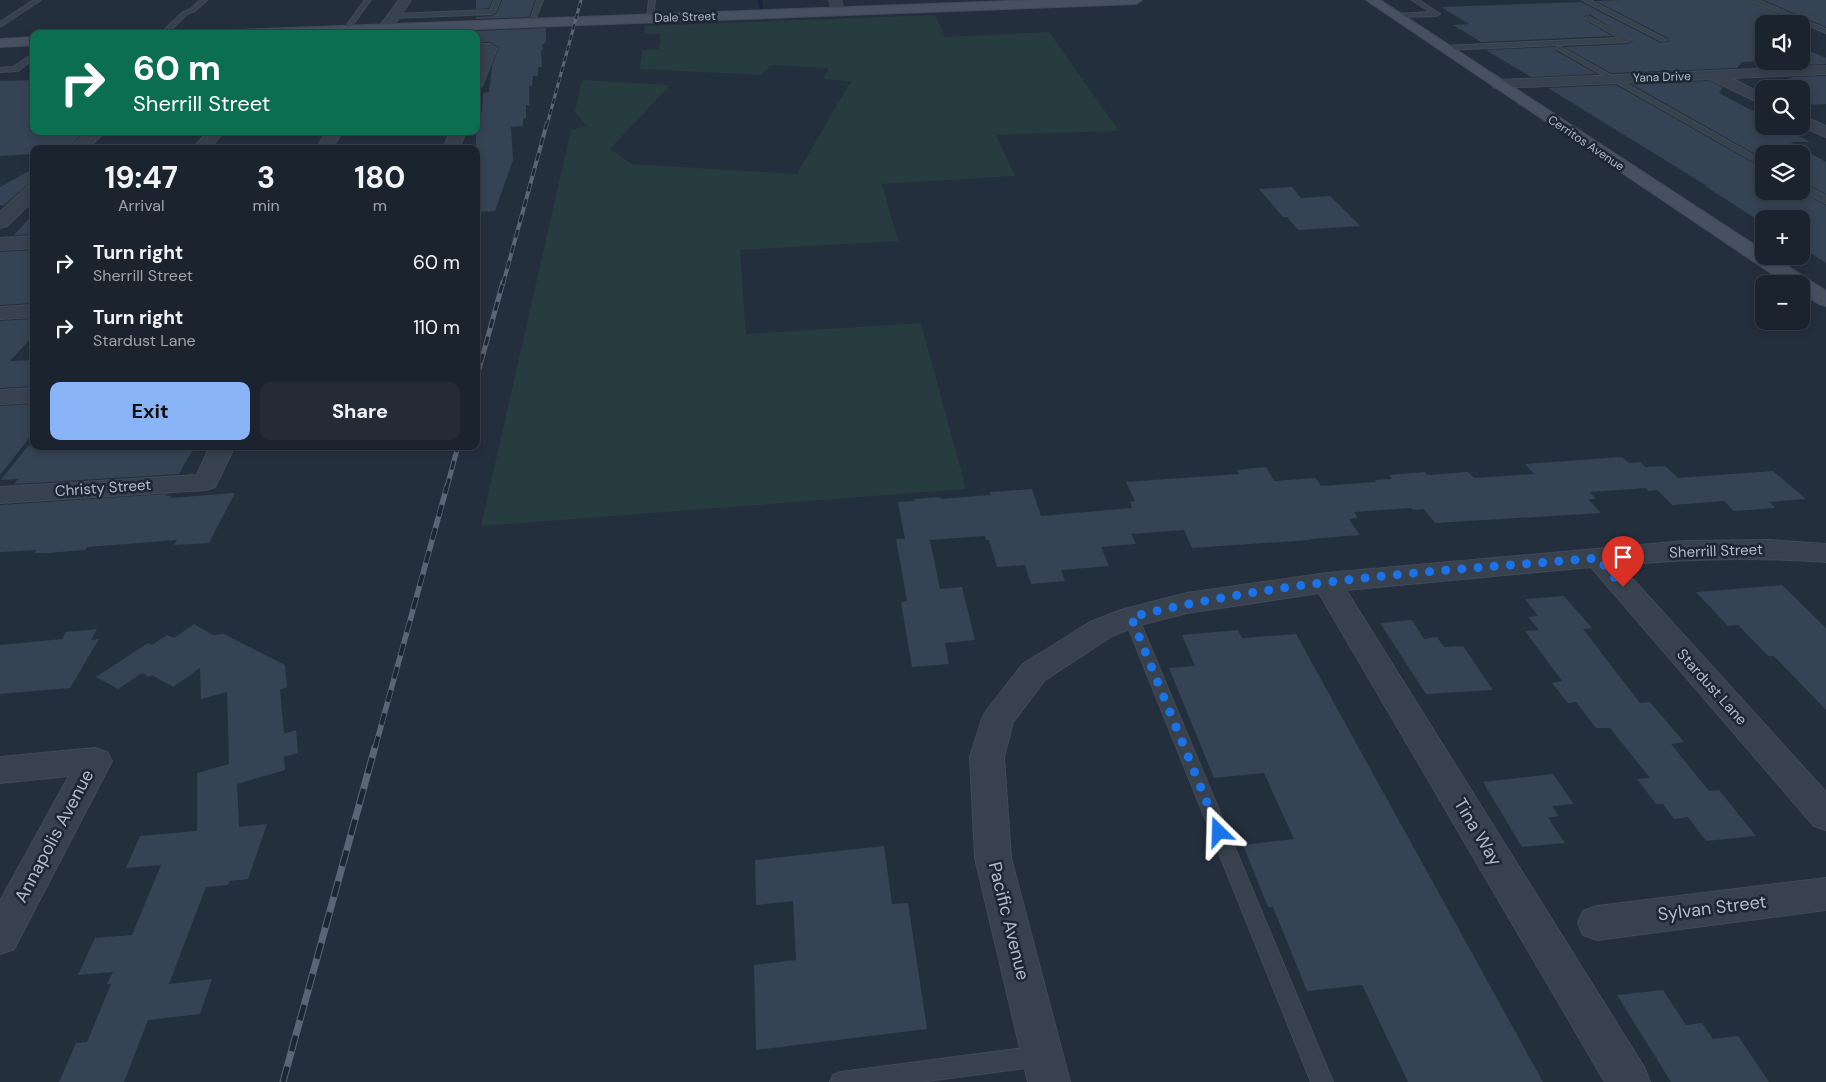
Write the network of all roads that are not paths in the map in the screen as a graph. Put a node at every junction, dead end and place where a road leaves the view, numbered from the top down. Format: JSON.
{"nodes":[{"id":1,"x":38,"y":0,"type":"edge"},
{"id":2,"x":204,"y":0,"type":"edge"},
{"id":3,"x":368,"y":0,"type":"edge"},
{"id":4,"x":405,"y":0,"type":"edge"},
{"id":5,"x":497,"y":0,"type":"edge"},
{"id":6,"x":540,"y":0,"type":"edge"},
{"id":7,"x":652,"y":0,"type":"edge"},
{"id":8,"x":1116,"y":0,"type":"edge"},
{"id":9,"x":1136,"y":0,"type":"edge"},
{"id":10,"x":1372,"y":0,"type":"edge"},
{"id":11,"x":1415,"y":0,"type":"edge"},
{"id":12,"x":1585,"y":0,"type":"edge"},
{"id":13,"x":1753,"y":0,"type":"edge"},
{"id":14,"x":961,"y":3,"type":"edge"},
{"id":15,"x":990,"y":3,"type":"edge"},
{"id":16,"x":836,"y":6,"type":"edge"},
{"id":17,"x":394,"y":16,"type":"junction"},
{"id":18,"x":1396,"y":16,"type":"junction"},
{"id":19,"x":650,"y":18,"type":"junction"},
{"id":20,"x":1588,"y":18,"type":"dead end"},
{"id":21,"x":531,"y":23,"type":"junction"},
{"id":22,"x":0,"y":25,"type":"edge"},
{"id":23,"x":385,"y":28,"type":"junction"},
{"id":24,"x":167,"y":30,"type":"edge"},
{"id":25,"x":351,"y":30,"type":"edge"},
{"id":26,"x":362,"y":30,"type":"edge"},
{"id":27,"x":1826,"y":31,"type":"edge"},
{"id":28,"x":1664,"y":40,"type":"dead end"},
{"id":29,"x":30,"y":41,"type":"edge"},
{"id":30,"x":2,"y":44,"type":"edge"},
{"id":31,"x":483,"y":48,"type":"edge"},
{"id":32,"x":1443,"y":48,"type":"junction"},
{"id":33,"x":1559,"y":48,"type":"dead end"},
{"id":34,"x":30,"y":58,"type":"edge"},
{"id":35,"x":480,"y":63,"type":"edge"},
{"id":36,"x":0,"y":70,"type":"edge"},
{"id":37,"x":1826,"y":70,"type":"edge"},
{"id":38,"x":1714,"y":75,"type":"junction"},
{"id":39,"x":1614,"y":79,"type":"junction"},
{"id":40,"x":1498,"y":84,"type":"junction"},
{"id":41,"x":1755,"y":96,"type":"edge"},
{"id":42,"x":1810,"y":124,"type":"edge"},
{"id":43,"x":1826,"y":132,"type":"edge"},
{"id":44,"x":93,"y":135,"type":"edge"},
{"id":45,"x":213,"y":135,"type":"edge"},
{"id":46,"x":82,"y":145,"type":"edge"},
{"id":47,"x":204,"y":145,"type":"edge"},
{"id":48,"x":1755,"y":160,"type":"edge"},
{"id":49,"x":1810,"y":191,"type":"edge"},
{"id":50,"x":30,"y":196,"type":"edge"},
{"id":51,"x":1826,"y":200,"type":"edge"},
{"id":52,"x":0,"y":222,"type":"edge"},
{"id":53,"x":30,"y":242,"type":"edge"},
{"id":54,"x":0,"y":244,"type":"edge"},
{"id":55,"x":1787,"y":275,"type":"edge"},
{"id":56,"x":1810,"y":290,"type":"edge"},
{"id":57,"x":1826,"y":300,"type":"edge"},
{"id":58,"x":30,"y":311,"type":"edge"},
{"id":59,"x":0,"y":313,"type":"edge"},
{"id":60,"x":30,"y":395,"type":"edge"},
{"id":61,"x":0,"y":397,"type":"edge"},
{"id":62,"x":221,"y":450,"type":"edge"},
{"id":63,"x":0,"y":495,"type":"edge"},
{"id":64,"x":1826,"y":553,"type":"edge"},
{"id":65,"x":1598,"y":558,"type":"junction"},
{"id":66,"x":1327,"y":582,"type":"junction"},
{"id":67,"x":1131,"y":617,"type":"junction"},
{"id":68,"x":988,"y":757,"type":"joint"},
{"id":69,"x":0,"y":770,"type":"edge"},
{"id":70,"x":1826,"y":816,"type":"edge"},
{"id":71,"x":1826,"y":894,"type":"edge"},
{"id":72,"x":1597,"y":923,"type":"dead end"},
{"id":73,"x":0,"y":938,"type":"edge"},
{"id":74,"x":1046,"y":1069,"type":"edge"},
{"id":75,"x":841,"y":1082,"type":"edge"},
{"id":76,"x":1322,"y":1082,"type":"edge"},
{"id":77,"x":1630,"y":1082,"type":"edge"}],
"edges":[{"from":1,"to":22,"type":"lane"},
{"from":2,"to":24,"type":"lane"},
{"from":3,"to":25,"type":"lane"},
{"from":4,"to":17,"type":"street"},
{"from":5,"to":17,"type":"lane"},
{"from":6,"to":21,"type":"lane"},
{"from":7,"to":19,"type":"lane"},
{"from":8,"to":9,"type":"street","name":"Dale Street"},
{"from":8,"to":15,"type":"street","name":"Dale Street"},
{"from":10,"to":18,"type":"street","name":"Cerritos Avenue"},
{"from":11,"to":18,"type":"lane"},
{"from":12,"to":28,"type":"lane"},
{"from":13,"to":27,"type":"lane"},
{"from":14,"to":15,"type":"street","name":"Dale Street"},
{"from":14,"to":16,"type":"street","name":"Dale Street"},
{"from":16,"to":19,"type":"street","name":"Dale Street"},
{"from":17,"to":23,"type":"street"},
{"from":18,"to":32,"type":"street","name":"Cerritos Avenue"},
{"from":19,"to":21,"type":"street","name":"Dale Street"},
{"from":20,"to":32,"type":"lane"},
{"from":21,"to":23,"type":"street","name":"Dale Street"},
{"from":23,"to":26,"type":"street","name":"Dale Street"},
{"from":29,"to":30,"type":"street"},
{"from":31,"to":35,"type":"street"},
{"from":32,"to":40,"type":"street","name":"Cerritos Avenue"},
{"from":33,"to":39,"type":"lane"},
{"from":34,"to":36,"type":"lane"},
{"from":37,"to":38,"type":"street","name":"Yana Drive"},
{"from":38,"to":39,"type":"street","name":"Yana Drive"},
{"from":38,"to":41,"type":"street"},
{"from":39,"to":40,"type":"street","name":"Yana Drive"},
{"from":39,"to":48,"type":"lane"},
{"from":40,"to":55,"type":"street","name":"Cerritos Avenue"},
{"from":42,"to":43,"type":"street"},
{"from":44,"to":46,"type":"street"},
{"from":45,"to":47,"type":"street"},
{"from":49,"to":51,"type":"lane"},
{"from":50,"to":52,"type":"street"},
{"from":53,"to":54,"type":"street"},
{"from":56,"to":57,"type":"street","name":"Cerritos Avenue"},
{"from":58,"to":59,"type":"street"},
{"from":60,"to":61,"type":"street"},
{"from":62,"to":63,"type":"street","name":"Christy Street"},
{"from":64,"to":65,"type":"street","name":"Sherrill Street"},
{"from":65,"to":66,"type":"street","name":"Sherrill Street"},
{"from":65,"to":70,"type":"street","name":"Stardust Lane"},
{"from":66,"to":67,"type":"street","name":"Sherrill Street"},
{"from":66,"to":77,"type":"street","name":"Tina Way"},
{"from":67,"to":68,"type":"street","name":"Sherrill Street"},
{"from":67,"to":76,"type":"lane"},
{"from":68,"to":74,"type":"street","name":"Pacific Avenue"},
{"from":69,"to":73,"type":"street","name":"Annapolis Avenue"},
{"from":71,"to":72,"type":"street","name":"Sylvan Street"},
{"from":74,"to":75,"type":"lane"}]}
